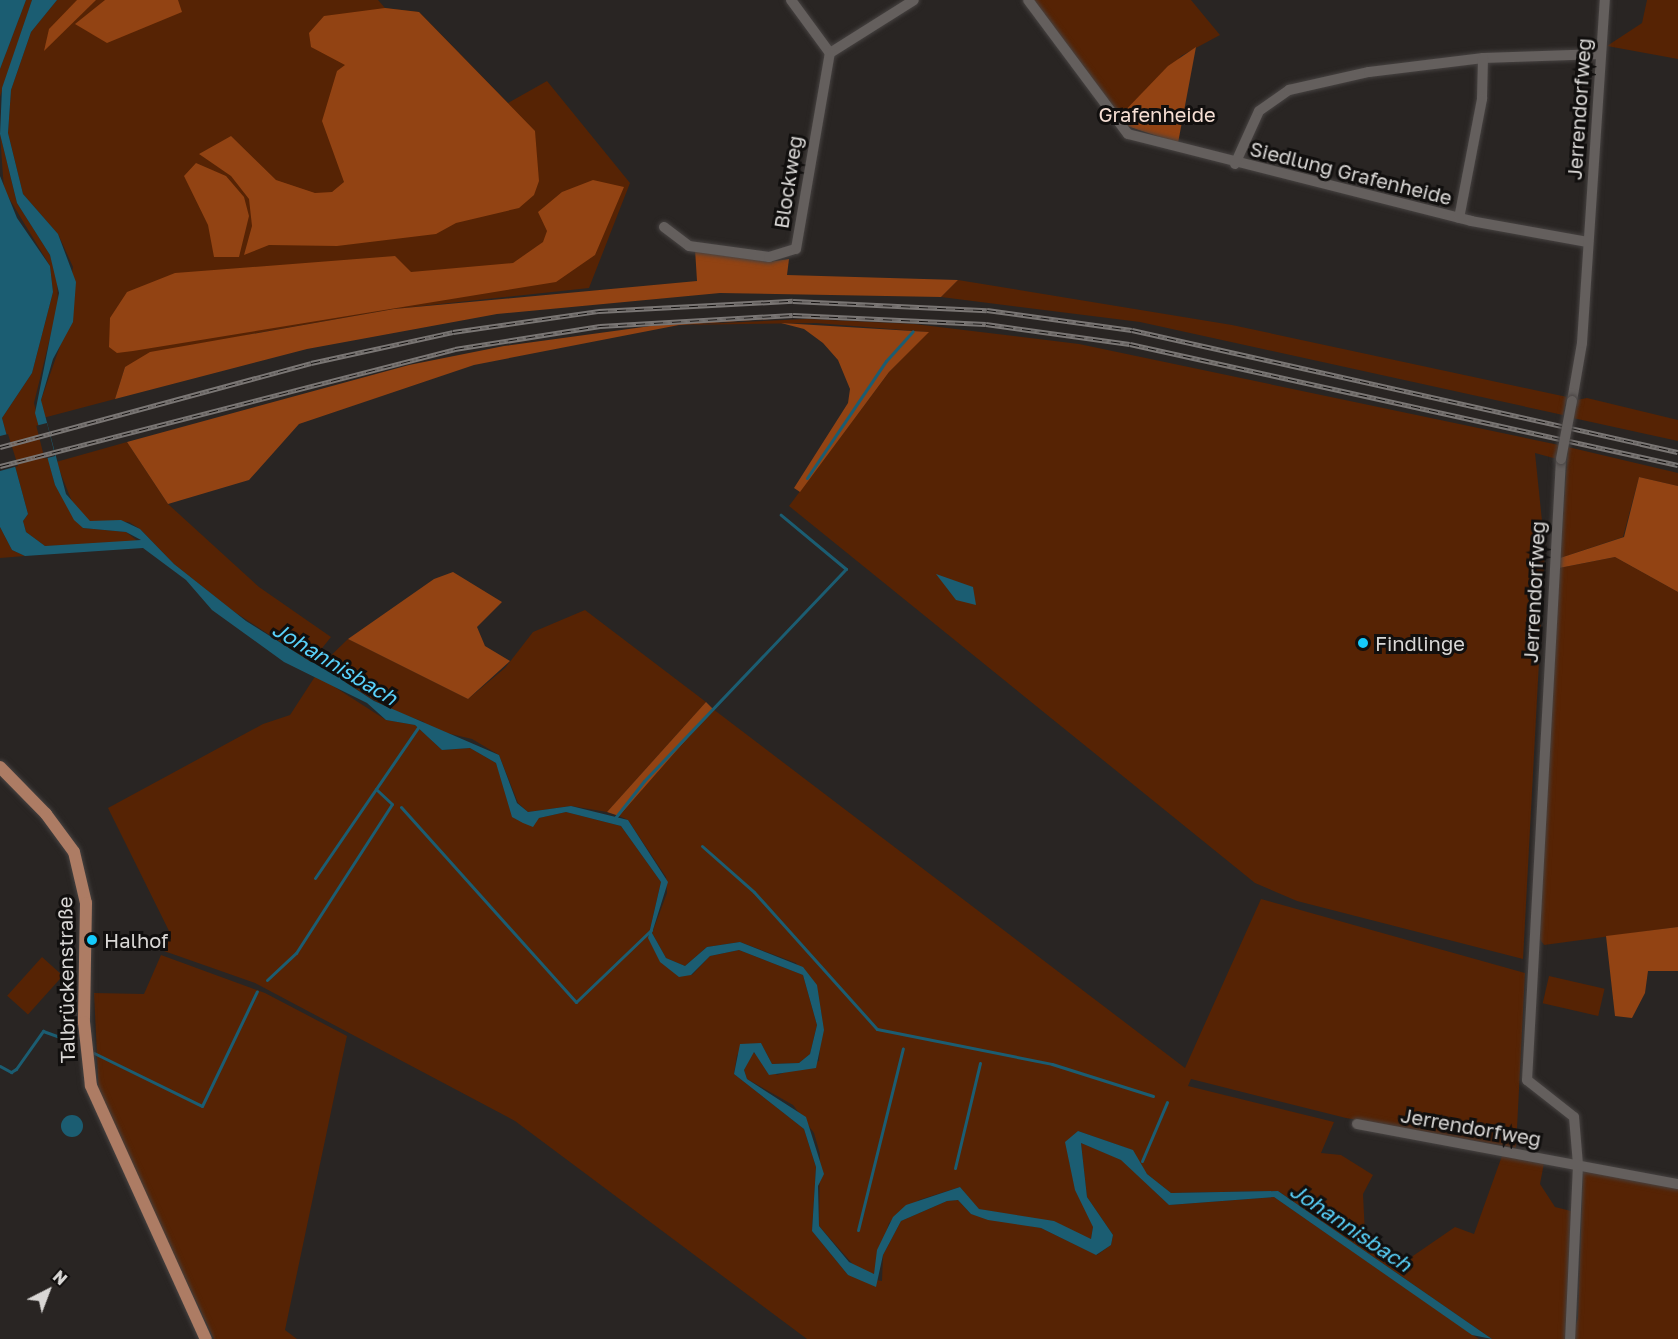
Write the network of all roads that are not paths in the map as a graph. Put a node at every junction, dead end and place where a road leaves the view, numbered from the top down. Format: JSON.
{"nodes":[{"id":1,"x":791,"y":0,"type":"edge"},
{"id":2,"x":914,"y":0,"type":"edge"},
{"id":3,"x":1028,"y":0,"type":"edge"},
{"id":4,"x":1605,"y":0,"type":"edge"},
{"id":5,"x":830,"y":53,"type":"junction"},
{"id":6,"x":1601,"y":54,"type":"junction"},
{"id":7,"x":1483,"y":58,"type":"junction"},
{"id":8,"x":1235,"y":164,"type":"junction"},
{"id":9,"x":1459,"y":218,"type":"junction"},
{"id":10,"x":664,"y":227,"type":"dead end"},
{"id":11,"x":1588,"y":242,"type":"junction"},
{"id":12,"x":0,"y":767,"type":"edge"},
{"id":13,"x":1357,"y":1124,"type":"dead end"},
{"id":14,"x":1578,"y":1166,"type":"junction"},
{"id":15,"x":1678,"y":1184,"type":"edge"},
{"id":16,"x":206,"y":1339,"type":"edge"},
{"id":17,"x":1570,"y":1339,"type":"edge"}],
"edges":[{"from":1,"to":5,"type":"street"},
{"from":2,"to":5,"type":"street"},
{"from":3,"to":8,"type":"street","name":"Siedlung Grafenheide"},
{"from":4,"to":6,"type":"street","name":"Jerrendorfweg"},
{"from":5,"to":10,"type":"street","name":"Blockweg"},
{"from":6,"to":7,"type":"street","name":"Siedlung Grafenheide"},
{"from":6,"to":11,"type":"street","name":"Jerrendorfweg"},
{"from":7,"to":8,"type":"street","name":"Siedlung Grafenheide"},
{"from":7,"to":9,"type":"street","name":"Siedlung Grafenheide"},
{"from":8,"to":9,"type":"street","name":"Siedlung Grafenheide"},
{"from":9,"to":11,"type":"street","name":"Siedlung Grafenheide"},
{"from":11,"to":14,"type":"street","name":"Jerrendorfweg","bridge":true},
{"from":12,"to":16,"type":"main road","name":"Talbrückenstraße"},
{"from":13,"to":14,"type":"street","name":"Jerrendorfweg"},
{"from":14,"to":15,"type":"street"},
{"from":14,"to":17,"type":"street","name":"Jerrendorfweg"}]}
